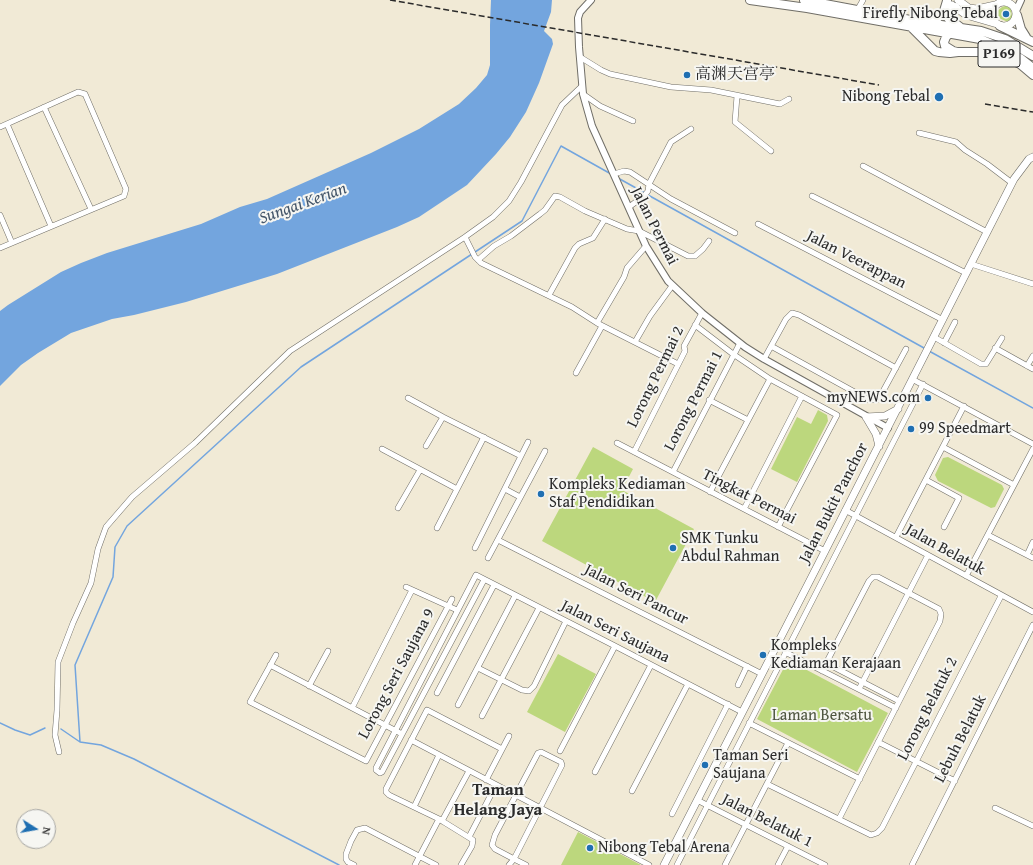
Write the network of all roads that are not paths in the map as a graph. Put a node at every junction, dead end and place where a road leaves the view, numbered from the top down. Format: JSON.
{"nodes":[{"id":1,"x":591,"y":0,"type":"edge"},
{"id":2,"x":750,"y":0,"type":"edge"},
{"id":3,"x":807,"y":0,"type":"edge"},
{"id":4,"x":863,"y":0,"type":"edge"},
{"id":5,"x":946,"y":0,"type":"edge"},
{"id":6,"x":1021,"y":0,"type":"edge"},
{"id":7,"x":1004,"y":1,"type":"edge"},
{"id":8,"x":957,"y":4,"type":"edge"},
{"id":9,"x":995,"y":6,"type":"junction"},
{"id":10,"x":858,"y":9,"type":"junction"},
{"id":11,"x":1017,"y":13,"type":"junction"},
{"id":12,"x":921,"y":22,"type":"junction"},
{"id":13,"x":999,"y":25,"type":"junction"},
{"id":14,"x":910,"y":26,"type":"junction"},
{"id":15,"x":960,"y":27,"type":"junction"},
{"id":16,"x":950,"y":33,"type":"junction"},
{"id":17,"x":1030,"y":40,"type":"edge"},
{"id":18,"x":958,"y":52,"type":"junction"},
{"id":19,"x":1033,"y":56,"type":"edge"},
{"id":20,"x":580,"y":57,"type":"junction"},
{"id":21,"x":1033,"y":68,"type":"edge"},
{"id":22,"x":1033,"y":75,"type":"edge"},
{"id":23,"x":582,"y":86,"type":"junction"},
{"id":24,"x":583,"y":94,"type":"junction"},
{"id":25,"x":737,"y":96,"type":"junction"},
{"id":26,"x":789,"y":99,"type":"dead end"},
{"id":27,"x":44,"y":107,"type":"junction"},
{"id":28,"x":633,"y":121,"type":"dead end"},
{"id":29,"x":6,"y":124,"type":"junction"},
{"id":30,"x":0,"y":126,"type":"edge"},
{"id":31,"x":691,"y":129,"type":"dead end"},
{"id":32,"x":919,"y":133,"type":"dead end"},
{"id":33,"x":771,"y":151,"type":"dead end"},
{"id":34,"x":1033,"y":157,"type":"edge"},
{"id":35,"x":863,"y":166,"type":"dead end"},
{"id":36,"x":614,"y":174,"type":"junction"},
{"id":37,"x":1012,"y":183,"type":"junction"},
{"id":38,"x":649,"y":184,"type":"junction"},
{"id":39,"x":812,"y":196,"type":"dead end"},
{"id":40,"x":629,"y":207,"type":"junction"},
{"id":41,"x":91,"y":209,"type":"junction"},
{"id":42,"x":0,"y":215,"type":"edge"},
{"id":43,"x":605,"y":220,"type":"junction"},
{"id":44,"x":758,"y":224,"type":"dead end"},
{"id":45,"x":51,"y":226,"type":"junction"},
{"id":46,"x":639,"y":231,"type":"junction"},
{"id":47,"x":987,"y":232,"type":"junction"},
{"id":48,"x":735,"y":233,"type":"dead end"},
{"id":49,"x":465,"y":239,"type":"junction"},
{"id":50,"x":709,"y":241,"type":"dead end"},
{"id":51,"x":12,"y":243,"type":"junction"},
{"id":52,"x":646,"y":246,"type":"junction"},
{"id":53,"x":0,"y":248,"type":"edge"},
{"id":54,"x":476,"y":259,"type":"junction"},
{"id":55,"x":971,"y":264,"type":"junction"},
{"id":56,"x":966,"y":273,"type":"junction"},
{"id":57,"x":1033,"y":284,"type":"edge"},
{"id":58,"x":672,"y":286,"type":"junction"},
{"id":59,"x":549,"y":295,"type":"junction"},
{"id":60,"x":702,"y":313,"type":"junction"},
{"id":61,"x":943,"y":320,"type":"junction"},
{"id":62,"x":955,"y":322,"type":"dead end"},
{"id":63,"x":600,"y":324,"type":"junction"},
{"id":64,"x":695,"y":325,"type":"junction"},
{"id":65,"x":934,"y":337,"type":"junction"},
{"id":66,"x":1002,"y":338,"type":"dead end"},
{"id":67,"x":635,"y":342,"type":"junction"},
{"id":68,"x":740,"y":343,"type":"junction"},
{"id":69,"x":944,"y":343,"type":"junction"},
{"id":70,"x":771,"y":346,"type":"junction"},
{"id":71,"x":995,"y":348,"type":"junction"},
{"id":72,"x":906,"y":349,"type":"dead end"},
{"id":73,"x":733,"y":354,"type":"junction"},
{"id":74,"x":1033,"y":356,"type":"edge"},
{"id":75,"x":764,"y":359,"type":"junction"},
{"id":76,"x":678,"y":364,"type":"junction"},
{"id":77,"x":1027,"y":366,"type":"junction"},
{"id":78,"x":896,"y":368,"type":"junction"},
{"id":79,"x":1033,"y":369,"type":"edge"},
{"id":80,"x":576,"y":373,"type":"dead end"},
{"id":81,"x":770,"y":379,"type":"junction"},
{"id":82,"x":912,"y":379,"type":"junction"},
{"id":83,"x":923,"y":384,"type":"junction"},
{"id":84,"x":802,"y":396,"type":"junction"},
{"id":85,"x":408,"y":398,"type":"dead end"},
{"id":86,"x":709,"y":400,"type":"junction"},
{"id":87,"x":964,"y":406,"type":"junction"},
{"id":88,"x":898,"y":409,"type":"junction"},
{"id":89,"x":866,"y":416,"type":"junction"},
{"id":90,"x":443,"y":417,"type":"junction"},
{"id":91,"x":748,"y":420,"type":"junction"},
{"id":92,"x":888,"y":428,"type":"junction"},
{"id":93,"x":484,"y":437,"type":"junction"},
{"id":94,"x":528,"y":442,"type":"dead end"},
{"id":95,"x":617,"y":443,"type":"dead end"},
{"id":96,"x":1033,"y":444,"type":"edge"},
{"id":97,"x":426,"y":446,"type":"dead end"},
{"id":98,"x":879,"y":446,"type":"junction"},
{"id":99,"x":943,"y":447,"type":"junction"},
{"id":100,"x":382,"y":449,"type":"dead end"},
{"id":101,"x":1033,"y":449,"type":"edge"},
{"id":102,"x":545,"y":452,"type":"dead end"},
{"id":103,"x":634,"y":452,"type":"junction"},
{"id":104,"x":521,"y":456,"type":"junction"},
{"id":105,"x":420,"y":470,"type":"junction"},
{"id":106,"x":672,"y":472,"type":"junction"},
{"id":107,"x":926,"y":480,"type":"junction"},
{"id":108,"x":1014,"y":485,"type":"junction"},
{"id":109,"x":457,"y":489,"type":"junction"},
{"id":110,"x":505,"y":489,"type":"junction"},
{"id":111,"x":710,"y":492,"type":"junction"},
{"id":112,"x":520,"y":497,"type":"junction"},
{"id":113,"x":398,"y":508,"type":"dead end"},
{"id":114,"x":744,"y":509,"type":"junction"},
{"id":115,"x":845,"y":510,"type":"junction"},
{"id":116,"x":855,"y":515,"type":"junction"},
{"id":117,"x":778,"y":527,"type":"junction"},
{"id":118,"x":944,"y":527,"type":"dead end"},
{"id":119,"x":437,"y":528,"type":"dead end"},
{"id":120,"x":988,"y":535,"type":"junction"},
{"id":121,"x":896,"y":537,"type":"junction"},
{"id":122,"x":498,"y":540,"type":"junction"},
{"id":123,"x":1033,"y":542,"type":"edge"},
{"id":124,"x":475,"y":548,"type":"dead end"},
{"id":125,"x":826,"y":551,"type":"junction"},
{"id":126,"x":1026,"y":554,"type":"junction"},
{"id":127,"x":928,"y":555,"type":"junction"},
{"id":128,"x":488,"y":558,"type":"dead end"},
{"id":129,"x":1033,"y":558,"type":"edge"},
{"id":130,"x":966,"y":576,"type":"junction"},
{"id":131,"x":484,"y":580,"type":"junction"},
{"id":132,"x":494,"y":585,"type":"junction"},
{"id":133,"x":406,"y":588,"type":"dead end"},
{"id":134,"x":412,"y":590,"type":"junction"},
{"id":135,"x":908,"y":593,"type":"junction"},
{"id":136,"x":515,"y":596,"type":"junction"},
{"id":137,"x":1001,"y":596,"type":"junction"},
{"id":138,"x":452,"y":599,"type":"dead end"},
{"id":139,"x":447,"y":606,"type":"junction"},
{"id":140,"x":539,"y":608,"type":"junction"},
{"id":141,"x":457,"y":610,"type":"junction"},
{"id":142,"x":1033,"y":612,"type":"edge"},
{"id":143,"x":566,"y":622,"type":"junction"},
{"id":144,"x":1033,"y":625,"type":"edge"},
{"id":145,"x":615,"y":646,"type":"junction"},
{"id":146,"x":328,"y":651,"type":"dead end"},
{"id":147,"x":785,"y":652,"type":"junction"},
{"id":148,"x":276,"y":655,"type":"dead end"},
{"id":149,"x":826,"y":663,"type":"junction"},
{"id":150,"x":270,"y":665,"type":"junction"},
{"id":151,"x":651,"y":665,"type":"junction"},
{"id":152,"x":747,"y":666,"type":"junction"},
{"id":153,"x":478,"y":668,"type":"junction"},
{"id":154,"x":822,"y":671,"type":"junction"},
{"id":155,"x":762,"y":674,"type":"junction"},
{"id":156,"x":501,"y":680,"type":"junction"},
{"id":157,"x":863,"y":682,"type":"junction"},
{"id":158,"x":688,"y":684,"type":"junction"},
{"id":159,"x":738,"y":685,"type":"dead end"},
{"id":160,"x":309,"y":686,"type":"junction"},
{"id":161,"x":859,"y":689,"type":"junction"},
{"id":162,"x":437,"y":694,"type":"dead end"},
{"id":163,"x":899,"y":701,"type":"junction"},
{"id":164,"x":728,"y":704,"type":"junction"},
{"id":165,"x":458,"y":706,"type":"dead end"},
{"id":166,"x":352,"y":708,"type":"junction"},
{"id":167,"x":896,"y":708,"type":"junction"},
{"id":168,"x":742,"y":712,"type":"junction"},
{"id":169,"x":482,"y":716,"type":"dead end"},
{"id":170,"x":749,"y":723,"type":"junction"},
{"id":171,"x":385,"y":725,"type":"junction"},
{"id":172,"x":395,"y":730,"type":"junction"},
{"id":173,"x":402,"y":734,"type":"junction"},
{"id":174,"x":509,"y":736,"type":"dead end"},
{"id":175,"x":411,"y":740,"type":"junction"},
{"id":176,"x":878,"y":742,"type":"junction"},
{"id":177,"x":788,"y":743,"type":"junction"},
{"id":178,"x":502,"y":749,"type":"junction"},
{"id":179,"x":560,"y":751,"type":"dead end"},
{"id":180,"x":59,"y":752,"type":"dead end"},
{"id":181,"x":440,"y":755,"type":"junction"},
{"id":182,"x":916,"y":761,"type":"junction"},
{"id":183,"x":469,"y":771,"type":"junction"},
{"id":184,"x":595,"y":772,"type":"dead end"},
{"id":185,"x":860,"y":779,"type":"junction"},
{"id":186,"x":486,"y":780,"type":"junction"},
{"id":187,"x":954,"y":780,"type":"junction"},
{"id":188,"x":767,"y":784,"type":"junction"},
{"id":189,"x":496,"y":785,"type":"junction"},
{"id":190,"x":632,"y":791,"type":"dead end"},
{"id":191,"x":516,"y":795,"type":"junction"},
{"id":192,"x":697,"y":800,"type":"junction"},
{"id":193,"x":708,"y":805,"type":"junction"},
{"id":194,"x":414,"y":807,"type":"junction"},
{"id":195,"x":541,"y":808,"type":"junction"},
{"id":196,"x":995,"y":808,"type":"dead end"},
{"id":197,"x":672,"y":814,"type":"dead end"},
{"id":198,"x":839,"y":819,"type":"junction"},
{"id":199,"x":440,"y":820,"type":"junction"},
{"id":200,"x":746,"y":825,"type":"junction"},
{"id":201,"x":1033,"y":826,"type":"edge"},
{"id":202,"x":469,"y":837,"type":"junction"},
{"id":203,"x":788,"y":846,"type":"junction"},
{"id":204,"x":420,"y":856,"type":"junction"},
{"id":205,"x":514,"y":859,"type":"junction"},
{"id":206,"x":354,"y":865,"type":"edge"},
{"id":207,"x":415,"y":865,"type":"edge"},
{"id":208,"x":436,"y":865,"type":"edge"},
{"id":209,"x":461,"y":865,"type":"edge"},
{"id":210,"x":509,"y":865,"type":"edge"},
{"id":211,"x":526,"y":865,"type":"edge"},
{"id":212,"x":649,"y":865,"type":"edge"},
{"id":213,"x":664,"y":865,"type":"edge"},
{"id":214,"x":677,"y":865,"type":"edge"},
{"id":215,"x":725,"y":865,"type":"edge"},
{"id":216,"x":778,"y":865,"type":"edge"},
{"id":217,"x":824,"y":865,"type":"edge"},
{"id":218,"x":912,"y":865,"type":"edge"}],
"edges":[{"from":1,"to":20,"type":"street","name":"Jalan Permai"},
{"from":2,"to":14,"type":"highway"},
{"from":3,"to":10,"type":"highway"},
{"from":4,"to":10,"type":"street"},
{"from":5,"to":8,"type":"main road","number":"P169"},
{"from":5,"to":12,"type":"highway"},
{"from":6,"to":11,"type":"street"},
{"from":7,"to":9,"type":"main road"},
{"from":7,"to":11,"type":"main road"},
{"from":8,"to":9,"type":"main road","number":"P169"},
{"from":8,"to":13,"type":"main road","number":"P169"},
{"from":8,"to":15,"type":"highway"},
{"from":9,"to":13,"type":"main road"},
{"from":10,"to":12,"type":"highway"},
{"from":11,"to":13,"type":"main road"},
{"from":11,"to":17,"type":"highway"},
{"from":12,"to":15,"type":"highway"},
{"from":13,"to":17,"type":"highway","number":"P169"},
{"from":14,"to":16,"type":"highway"},
{"from":14,"to":18,"type":"highway","number":"P169"},
{"from":15,"to":19,"type":"highway"},
{"from":16,"to":18,"type":"highway"},
{"from":16,"to":21,"type":"highway"},
{"from":18,"to":22,"type":"highway","number":"P169"},
{"from":20,"to":23,"type":"street","name":"Jalan Permai"},
{"from":20,"to":25,"type":"street"},
{"from":23,"to":24,"type":"street","name":"Jalan Permai"},
{"from":23,"to":49,"type":"street"},
{"from":24,"to":28,"type":"street"},
{"from":24,"to":36,"type":"street","name":"Jalan Permai"},
{"from":25,"to":26,"type":"street"},
{"from":25,"to":33,"type":"street"},
{"from":27,"to":29,"type":"street"},
{"from":27,"to":41,"type":"street"},
{"from":27,"to":41,"type":"street"},
{"from":29,"to":30,"type":"street"},
{"from":29,"to":45,"type":"street"},
{"from":31,"to":38,"type":"street"},
{"from":32,"to":37,"type":"street"},
{"from":34,"to":37,"type":"main road","name":"Jalan Bukit Panchor"},
{"from":35,"to":47,"type":"street"},
{"from":36,"to":38,"type":"street"},
{"from":36,"to":40,"type":"street","name":"Jalan Permai"},
{"from":37,"to":47,"type":"main road","name":"Jalan Bukit Panchor"},
{"from":38,"to":40,"type":"street"},
{"from":38,"to":48,"type":"street"},
{"from":39,"to":56,"type":"street"},
{"from":40,"to":46,"type":"street","name":"Jalan Permai"},
{"from":41,"to":45,"type":"street"},
{"from":42,"to":51,"type":"street"},
{"from":43,"to":46,"type":"street"},
{"from":43,"to":54,"type":"street"},
{"from":43,"to":59,"type":"street"},
{"from":44,"to":61,"type":"street","name":"Jalan Veerappan"},
{"from":45,"to":51,"type":"street"},
{"from":46,"to":50,"type":"street"},
{"from":46,"to":52,"type":"street","name":"Jalan Permai"},
{"from":47,"to":55,"type":"main road","name":"Jalan Bukit Panchor"},
{"from":49,"to":54,"type":"street"},
{"from":49,"to":180,"type":"street"},
{"from":51,"to":53,"type":"street"},
{"from":52,"to":58,"type":"street","name":"Jalan Permai"},
{"from":52,"to":63,"type":"street"},
{"from":54,"to":59,"type":"street"},
{"from":55,"to":56,"type":"main road","name":"Jalan Bukit Panchor"},
{"from":55,"to":57,"type":"street"},
{"from":56,"to":61,"type":"main road","name":"Jalan Bukit Panchor"},
{"from":58,"to":60,"type":"street","name":"Jalan Permai"},
{"from":58,"to":67,"type":"street"},
{"from":59,"to":63,"type":"street"},
{"from":60,"to":64,"type":"street","name":"Lorong Permai 2"},
{"from":60,"to":68,"type":"street","name":"Jalan Permai"},
{"from":61,"to":65,"type":"main road","name":"Jalan Bukit Panchor"},
{"from":62,"to":69,"type":"street"},
{"from":63,"to":67,"type":"street"},
{"from":63,"to":80,"type":"street"},
{"from":64,"to":73,"type":"street"},
{"from":64,"to":76,"type":"street","name":"Lorong Permai 2"},
{"from":65,"to":69,"type":"street"},
{"from":65,"to":82,"type":"main road","name":"Jalan Bukit Panchor"},
{"from":66,"to":71,"type":"street"},
{"from":67,"to":76,"type":"street"},
{"from":68,"to":73,"type":"street","name":"Lorong Permai 1"},
{"from":68,"to":75,"type":"street","name":"Jalan Permai"},
{"from":69,"to":71,"type":"street"},
{"from":70,"to":75,"type":"street"},
{"from":70,"to":78,"type":"street"},
{"from":70,"to":78,"type":"street"},
{"from":71,"to":77,"type":"street"},
{"from":72,"to":78,"type":"street"},
{"from":73,"to":81,"type":"street"},
{"from":73,"to":86,"type":"street","name":"Lorong Permai 1"},
{"from":74,"to":77,"type":"street"},
{"from":75,"to":89,"type":"street","name":"Jalan Permai"},
{"from":76,"to":103,"type":"street","name":"Lorong Permai 2"},
{"from":77,"to":79,"type":"street"},
{"from":81,"to":84,"type":"street"},
{"from":81,"to":91,"type":"street"},
{"from":82,"to":83,"type":"street"},
{"from":82,"to":88,"type":"main road","name":"Jalan Bukit Panchor"},
{"from":83,"to":87,"type":"street"},
{"from":83,"to":116,"type":"street","name":"Jalan Bukit Panchor"},
{"from":84,"to":114,"type":"street"},
{"from":84,"to":117,"type":"street"},
{"from":85,"to":90,"type":"street"},
{"from":86,"to":91,"type":"street"},
{"from":86,"to":106,"type":"street","name":"Lorong Permai 1"},
{"from":87,"to":96,"type":"street"},
{"from":87,"to":99,"type":"street"},
{"from":88,"to":89,"type":"main road"},
{"from":88,"to":92,"type":"main road","name":"Jalan Bukit Panchor"},
{"from":89,"to":92,"type":"street","name":"Jalan Permai"},
{"from":89,"to":98,"type":"main road"},
{"from":90,"to":93,"type":"street"},
{"from":90,"to":97,"type":"street"},
{"from":91,"to":111,"type":"street"},
{"from":92,"to":98,"type":"main road","name":"Jalan Bukit Panchor"},
{"from":93,"to":104,"type":"street"},
{"from":93,"to":109,"type":"street"},
{"from":94,"to":104,"type":"street"},
{"from":95,"to":103,"type":"street","name":"Tingkat Permai"},
{"from":98,"to":115,"type":"main road","name":"Jalan Bukit Panchor"},
{"from":99,"to":107,"type":"street"},
{"from":99,"to":108,"type":"street"},
{"from":100,"to":105,"type":"street"},
{"from":101,"to":108,"type":"street"},
{"from":102,"to":112,"type":"street"},
{"from":103,"to":106,"type":"street","name":"Tingkat Permai"},
{"from":104,"to":110,"type":"street"},
{"from":105,"to":109,"type":"street"},
{"from":105,"to":113,"type":"street"},
{"from":106,"to":111,"type":"street","name":"Tingkat Permai"},
{"from":107,"to":118,"type":"street"},
{"from":107,"to":121,"type":"street"},
{"from":108,"to":120,"type":"street"},
{"from":109,"to":119,"type":"street"},
{"from":110,"to":112,"type":"street"},
{"from":110,"to":124,"type":"street"},
{"from":111,"to":114,"type":"street","name":"Tingkat Permai"},
{"from":112,"to":122,"type":"street"},
{"from":114,"to":117,"type":"street","name":"Tingkat Permai"},
{"from":115,"to":116,"type":"street","name":"Jalan Belatuk"},
{"from":115,"to":125,"type":"main road","name":"Jalan Bukit Panchor"},
{"from":116,"to":121,"type":"street","name":"Jalan Belatuk"},
{"from":116,"to":147,"type":"street","name":"Jalan Bukit Panchor"},
{"from":117,"to":125,"type":"street","name":"Tingkat Permai"},
{"from":120,"to":126,"type":"street"},
{"from":120,"to":130,"type":"street"},
{"from":121,"to":127,"type":"street","name":"Jalan Belatuk"},
{"from":122,"to":128,"type":"street"},
{"from":122,"to":152,"type":"street","name":"Jalan Seri Pancur"},
{"from":123,"to":126,"type":"street"},
{"from":125,"to":155,"type":"main road","name":"Jalan Bukit Panchor"},
{"from":126,"to":129,"type":"street"},
{"from":127,"to":130,"type":"street","name":"Jalan Belatuk"},
{"from":127,"to":135,"type":"street"},
{"from":130,"to":137,"type":"street","name":"Jalan Belatuk"},
{"from":131,"to":132,"type":"street","name":"Jalan Seri Saujana"},
{"from":131,"to":141,"type":"street","name":"Jalan Seri Saujana"},
{"from":131,"to":173,"type":"street"},
{"from":132,"to":136,"type":"street","name":"Jalan Seri Saujana"},
{"from":132,"to":162,"type":"street"},
{"from":133,"to":134,"type":"street"},
{"from":134,"to":139,"type":"street"},
{"from":134,"to":166,"type":"street"},
{"from":135,"to":149,"type":"street"},
{"from":135,"to":157,"type":"street"},
{"from":135,"to":163,"type":"street"},
{"from":136,"to":140,"type":"street","name":"Jalan Seri Saujana"},
{"from":136,"to":153,"type":"street"},
{"from":137,"to":142,"type":"street","name":"Jalan Belatuk"},
{"from":137,"to":182,"type":"street","name":"Lorong Belatuk 2"},
{"from":138,"to":139,"type":"street","name":"Lorong Seri Saujana 9"},
{"from":139,"to":141,"type":"street"},
{"from":139,"to":171,"type":"street","name":"Lorong Seri Saujana 9"},
{"from":140,"to":143,"type":"street","name":"Jalan Seri Saujana"},
{"from":140,"to":156,"type":"street"},
{"from":141,"to":172,"type":"street"},
{"from":143,"to":145,"type":"street","name":"Jalan Seri Saujana"},
{"from":143,"to":156,"type":"street"},
{"from":144,"to":187,"type":"street","name":"Lebuh Belatuk"},
{"from":145,"to":151,"type":"street","name":"Jalan Seri Saujana"},
{"from":145,"to":179,"type":"street"},
{"from":146,"to":160,"type":"street"},
{"from":147,"to":154,"type":"street"},
{"from":147,"to":170,"type":"street","name":"Jalan Bukit Panchor"},
{"from":148,"to":150,"type":"street"},
{"from":149,"to":154,"type":"street"},
{"from":149,"to":157,"type":"street"},
{"from":150,"to":160,"type":"street"},
{"from":150,"to":171,"type":"street","name":"Lorong Seri Saujana 9"},
{"from":151,"to":158,"type":"street","name":"Jalan Seri Saujana"},
{"from":151,"to":184,"type":"street"},
{"from":152,"to":155,"type":"street","name":"Jalan Seri Pancur"},
{"from":152,"to":159,"type":"street"},
{"from":153,"to":156,"type":"street"},
{"from":153,"to":165,"type":"street"},
{"from":154,"to":161,"type":"street"},
{"from":155,"to":168,"type":"main road","name":"Jalan Bukit Panchor"},
{"from":156,"to":169,"type":"street"},
{"from":157,"to":161,"type":"street"},
{"from":157,"to":163,"type":"street"},
{"from":158,"to":164,"type":"street","name":"Jalan Seri Saujana"},
{"from":158,"to":190,"type":"street"},
{"from":160,"to":166,"type":"street"},
{"from":161,"to":167,"type":"street"},
{"from":163,"to":167,"type":"street"},
{"from":164,"to":168,"type":"street","name":"Jalan Seri Saujana"},
{"from":164,"to":197,"type":"street"},
{"from":166,"to":171,"type":"street"},
{"from":167,"to":176,"type":"street"},
{"from":168,"to":192,"type":"main road","name":"Jalan Bukit Panchor"},
{"from":170,"to":177,"type":"street"},
{"from":170,"to":193,"type":"street","name":"Jalan Bukit Panchor"},
{"from":171,"to":172,"type":"street"},
{"from":172,"to":173,"type":"street"},
{"from":172,"to":173,"type":"street"},
{"from":174,"to":178,"type":"street"},
{"from":175,"to":178,"type":"street"},
{"from":175,"to":181,"type":"street"},
{"from":175,"to":194,"type":"street"},
{"from":176,"to":182,"type":"street"},
{"from":176,"to":185,"type":"street"},
{"from":177,"to":185,"type":"street"},
{"from":177,"to":188,"type":"street"},
{"from":178,"to":186,"type":"street"},
{"from":181,"to":183,"type":"street"},
{"from":181,"to":194,"type":"street"},
{"from":182,"to":187,"type":"street"},
{"from":182,"to":198,"type":"street","name":"Lorong Belatuk 2"},
{"from":183,"to":186,"type":"street"},
{"from":183,"to":199,"type":"street"},
{"from":185,"to":198,"type":"street"},
{"from":186,"to":189,"type":"street"},
{"from":187,"to":218,"type":"street","name":"Lebuh Belatuk"},
{"from":188,"to":198,"type":"street"},
{"from":188,"to":200,"type":"street"},
{"from":189,"to":191,"type":"street"},
{"from":189,"to":202,"type":"street"},
{"from":191,"to":195,"type":"street"},
{"from":191,"to":195,"type":"street"},
{"from":191,"to":205,"type":"street"},
{"from":192,"to":193,"type":"street","name":"Jalan Belatuk 1"},
{"from":192,"to":213,"type":"main road","name":"Jalan Bukit Panchor"},
{"from":193,"to":200,"type":"street","name":"Jalan Belatuk 1"},
{"from":193,"to":214,"type":"street","name":"Jalan Bukit Panchor"},
{"from":194,"to":199,"type":"street"},
{"from":195,"to":205,"type":"street"},
{"from":195,"to":212,"type":"street"},
{"from":196,"to":201,"type":"street"},
{"from":199,"to":202,"type":"street"},
{"from":199,"to":204,"type":"street"},
{"from":200,"to":203,"type":"street","name":"Jalan Belatuk 1"},
{"from":200,"to":215,"type":"street"},
{"from":202,"to":209,"type":"street"},
{"from":203,"to":216,"type":"street"},
{"from":203,"to":217,"type":"street","name":"Jalan Belatuk 1"},
{"from":204,"to":206,"type":"street"},
{"from":204,"to":207,"type":"street"},
{"from":204,"to":208,"type":"street"},
{"from":205,"to":210,"type":"street"},
{"from":205,"to":211,"type":"street"}]}
